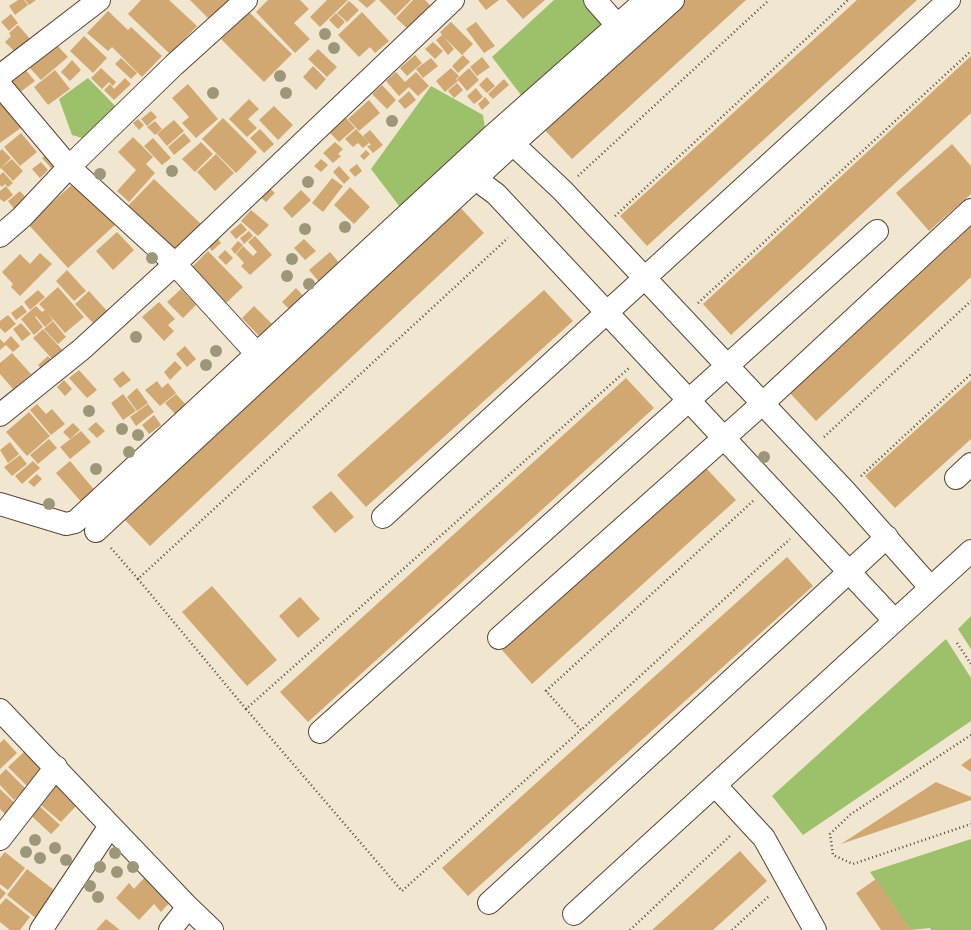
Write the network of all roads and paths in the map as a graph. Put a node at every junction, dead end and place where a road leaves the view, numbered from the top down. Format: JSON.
{"nodes":[{"id":1,"x":99,"y":0,"type":"edge"},
{"id":2,"x":246,"y":0,"type":"edge"},
{"id":3,"x":453,"y":0,"type":"edge"},
{"id":4,"x":595,"y":0,"type":"edge"},
{"id":5,"x":646,"y":0,"type":"edge"},
{"id":6,"x":673,"y":0,"type":"edge"},
{"id":7,"x":769,"y":0,"type":"edge"},
{"id":8,"x":848,"y":0,"type":"edge"},
{"id":9,"x":949,"y":0,"type":"edge"},
{"id":10,"x":617,"y":25,"type":"junction"},
{"id":11,"x":971,"y":51,"type":"edge"},
{"id":12,"x":0,"y":76,"type":"edge"},
{"id":13,"x":0,"y":85,"type":"edge"},
{"id":14,"x":513,"y":144,"type":"junction"},
{"id":15,"x":69,"y":167,"type":"junction"},
{"id":16,"x":477,"y":180,"type":"junction"},
{"id":17,"x":562,"y":190,"type":"junction"},
{"id":18,"x":971,"y":210,"type":"edge"},
{"id":19,"x":523,"y":224,"type":"junction"},
{"id":20,"x":600,"y":231,"type":"junction"},
{"id":21,"x":877,"y":231,"type":"dead end"},
{"id":22,"x":0,"y":236,"type":"edge"},
{"id":23,"x":175,"y":264,"type":"junction"},
{"id":24,"x":645,"y":279,"type":"junction"},
{"id":25,"x":971,"y":301,"type":"edge"},
{"id":26,"x":606,"y":312,"type":"junction"},
{"id":27,"x":681,"y":318,"type":"junction"},
{"id":28,"x":257,"y":354,"type":"junction"},
{"id":29,"x":645,"y":354,"type":"junction"},
{"id":30,"x":727,"y":366,"type":"junction"},
{"id":31,"x":971,"y":374,"type":"edge"},
{"id":32,"x":688,"y":400,"type":"junction"},
{"id":33,"x":762,"y":404,"type":"junction"},
{"id":34,"x":0,"y":415,"type":"edge"},
{"id":35,"x":724,"y":438,"type":"junction"},
{"id":36,"x":808,"y":453,"type":"junction"},
{"id":37,"x":768,"y":487,"type":"junction"},
{"id":38,"x":845,"y":491,"type":"junction"},
{"id":39,"x":0,"y":504,"type":"edge"},
{"id":40,"x":382,"y":517,"type":"dead end"},
{"id":41,"x":805,"y":526,"type":"junction"},
{"id":42,"x":96,"y":531,"type":"joint"},
{"id":43,"x":887,"y":536,"type":"junction"},
{"id":44,"x":971,"y":551,"type":"edge"},
{"id":45,"x":848,"y":572,"type":"junction"},
{"id":46,"x":138,"y":579,"type":"junction"},
{"id":47,"x":930,"y":587,"type":"junction"},
{"id":48,"x":894,"y":620,"type":"junction"},
{"id":49,"x":499,"y":638,"type":"dead end"},
{"id":50,"x":957,"y":643,"type":"dead end"},
{"id":51,"x":971,"y":664,"type":"edge"},
{"id":52,"x":246,"y":709,"type":"junction"},
{"id":53,"x":0,"y":710,"type":"edge"},
{"id":54,"x":581,"y":730,"type":"junction"},
{"id":55,"x":320,"y":732,"type":"dead end"},
{"id":56,"x":971,"y":735,"type":"edge"},
{"id":57,"x":56,"y":767,"type":"junction"},
{"id":58,"x":715,"y":785,"type":"junction"},
{"id":59,"x":747,"y":820,"type":"junction"},
{"id":60,"x":971,"y":824,"type":"edge"},
{"id":61,"x":110,"y":826,"type":"junction"},
{"id":62,"x":0,"y":839,"type":"edge"},
{"id":63,"x":787,"y":880,"type":"junction"},
{"id":64,"x":489,"y":903,"type":"dead end"},
{"id":65,"x":188,"y":907,"type":"junction"},
{"id":66,"x":574,"y":914,"type":"dead end"},
{"id":67,"x":41,"y":930,"type":"edge"},
{"id":68,"x":170,"y":930,"type":"edge"},
{"id":69,"x":212,"y":930,"type":"edge"},
{"id":70,"x":630,"y":930,"type":"edge"},
{"id":71,"x":732,"y":930,"type":"edge"},
{"id":72,"x":815,"y":930,"type":"edge"}],
"edges":[{"from":1,"to":12,"type":"street"},
{"from":2,"to":15,"type":"street"},
{"from":3,"to":23,"type":"street"},
{"from":4,"to":10,"type":"street"},
{"from":5,"to":10,"type":"street"},
{"from":6,"to":14,"type":"street"},
{"from":7,"to":17,"type":"path"},
{"from":8,"to":20,"type":"path"},
{"from":9,"to":24,"type":"street"},
{"from":10,"to":28,"type":"street"},
{"from":11,"to":27,"type":"path"},
{"from":13,"to":15,"type":"street"},
{"from":14,"to":16,"type":"street"},
{"from":14,"to":17,"type":"street"},
{"from":15,"to":22,"type":"street"},
{"from":15,"to":23,"type":"street"},
{"from":16,"to":19,"type":"street"},
{"from":16,"to":42,"type":"street"},
{"from":17,"to":20,"type":"street"},
{"from":18,"to":33,"type":"street"},
{"from":19,"to":26,"type":"street"},
{"from":19,"to":46,"type":"path"},
{"from":20,"to":24,"type":"street"},
{"from":21,"to":30,"type":"street"},
{"from":23,"to":28,"type":"street"},
{"from":23,"to":34,"type":"street"},
{"from":24,"to":26,"type":"street"},
{"from":24,"to":27,"type":"street"},
{"from":25,"to":36,"type":"path"},
{"from":26,"to":29,"type":"street"},
{"from":26,"to":40,"type":"street"},
{"from":27,"to":30,"type":"street"},
{"from":28,"to":39,"type":"street"},
{"from":29,"to":32,"type":"street"},
{"from":29,"to":52,"type":"path"},
{"from":30,"to":32,"type":"street"},
{"from":30,"to":33,"type":"street"},
{"from":31,"to":38,"type":"path"},
{"from":32,"to":35,"type":"street"},
{"from":32,"to":55,"type":"street"},
{"from":33,"to":35,"type":"street"},
{"from":33,"to":36,"type":"street"},
{"from":35,"to":37,"type":"street"},
{"from":35,"to":49,"type":"street"},
{"from":36,"to":38,"type":"street"},
{"from":37,"to":41,"type":"street"},
{"from":37,"to":54,"type":"path"},
{"from":38,"to":43,"type":"street"},
{"from":41,"to":45,"type":"street"},
{"from":41,"to":54,"type":"path"},
{"from":42,"to":46,"type":"path"},
{"from":43,"to":45,"type":"street"},
{"from":43,"to":47,"type":"street"},
{"from":44,"to":47,"type":"street"},
{"from":45,"to":48,"type":"street"},
{"from":45,"to":64,"type":"street"},
{"from":46,"to":52,"type":"path"},
{"from":47,"to":48,"type":"street"},
{"from":48,"to":58,"type":"street"},
{"from":50,"to":51,"type":"path"},
{"from":52,"to":54,"type":"path"},
{"from":53,"to":57,"type":"street"},
{"from":56,"to":60,"type":"path"},
{"from":57,"to":61,"type":"street"},
{"from":57,"to":62,"type":"street"},
{"from":58,"to":59,"type":"street"},
{"from":58,"to":66,"type":"street"},
{"from":59,"to":63,"type":"street"},
{"from":59,"to":70,"type":"path"},
{"from":61,"to":65,"type":"street"},
{"from":61,"to":67,"type":"street"},
{"from":63,"to":71,"type":"path"},
{"from":63,"to":72,"type":"street"},
{"from":65,"to":68,"type":"street"},
{"from":65,"to":69,"type":"street"}]}
